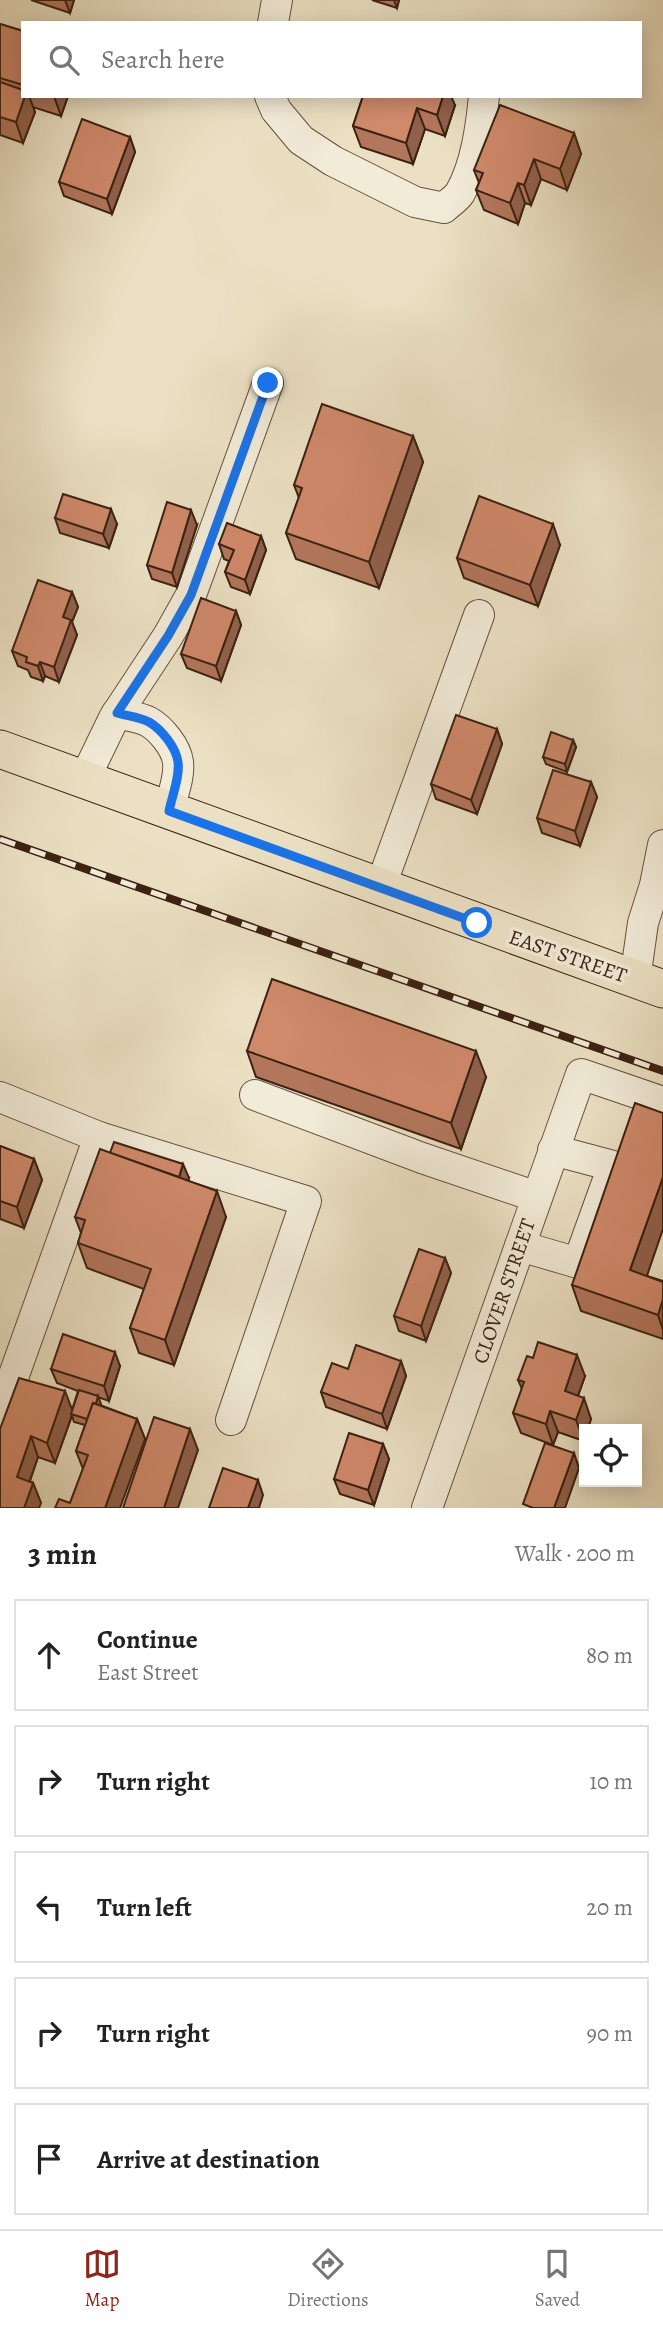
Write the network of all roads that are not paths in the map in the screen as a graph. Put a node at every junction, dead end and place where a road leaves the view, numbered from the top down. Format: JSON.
{"nodes":[{"id":1,"x":278,"y":0,"type":"edge"},
{"id":2,"x":273,"y":21,"type":"edge"},
{"id":3,"x":271,"y":98,"type":"edge"},
{"id":4,"x":484,"y":98,"type":"edge"},
{"id":5,"x":268,"y":383,"type":"dead end"},
{"id":6,"x":479,"y":615,"type":"dead end"},
{"id":7,"x":117,"y":713,"type":"junction"},
{"id":8,"x":0,"y":749,"type":"edge"},
{"id":9,"x":83,"y":779,"type":"junction"},
{"id":10,"x":169,"y":811,"type":"junction"},
{"id":11,"x":663,"y":845,"type":"edge"},
{"id":12,"x":380,"y":888,"type":"junction"},
{"id":13,"x":649,"y":984,"type":"edge"},
{"id":14,"x":256,"y":1095,"type":"dead end"},
{"id":15,"x":0,"y":1097,"type":"edge"},
{"id":16,"x":663,"y":1102,"type":"edge"},
{"id":17,"x":99,"y":1137,"type":"junction"},
{"id":18,"x":553,"y":1150,"type":"junction"},
{"id":19,"x":537,"y":1197,"type":"junction"},
{"id":20,"x":520,"y":1245,"type":"junction"},
{"id":21,"x":0,"y":1414,"type":"edge"},
{"id":22,"x":231,"y":1420,"type":"dead end"},
{"id":23,"x":427,"y":1508,"type":"edge"}],
"edges":[{"from":1,"to":2,"type":"street"},
{"from":3,"to":4,"type":"street"},
{"from":5,"to":7,"type":"street"},
{"from":6,"to":12,"type":"street"},
{"from":7,"to":9,"type":"street"},
{"from":7,"to":10,"type":"street"},
{"from":8,"to":9,"type":"main road","name":"EAST STREET"},
{"from":9,"to":10,"type":"main road","name":"EAST STREET"},
{"from":10,"to":12,"type":"main road","name":"EAST STREET"},
{"from":11,"to":13,"type":"street"},
{"from":12,"to":13,"type":"main road","name":"EAST STREET"},
{"from":14,"to":19,"type":"street"},
{"from":15,"to":17,"type":"street"},
{"from":16,"to":18,"type":"street","name":"CLOVER STREET"},
{"from":17,"to":21,"type":"street"},
{"from":17,"to":22,"type":"street"},
{"from":18,"to":19,"type":"street","name":"CLOVER STREET"},
{"from":18,"to":20,"type":"street"},
{"from":19,"to":20,"type":"street","name":"CLOVER STREET"},
{"from":20,"to":23,"type":"street","name":"CLOVER STREET"}]}
